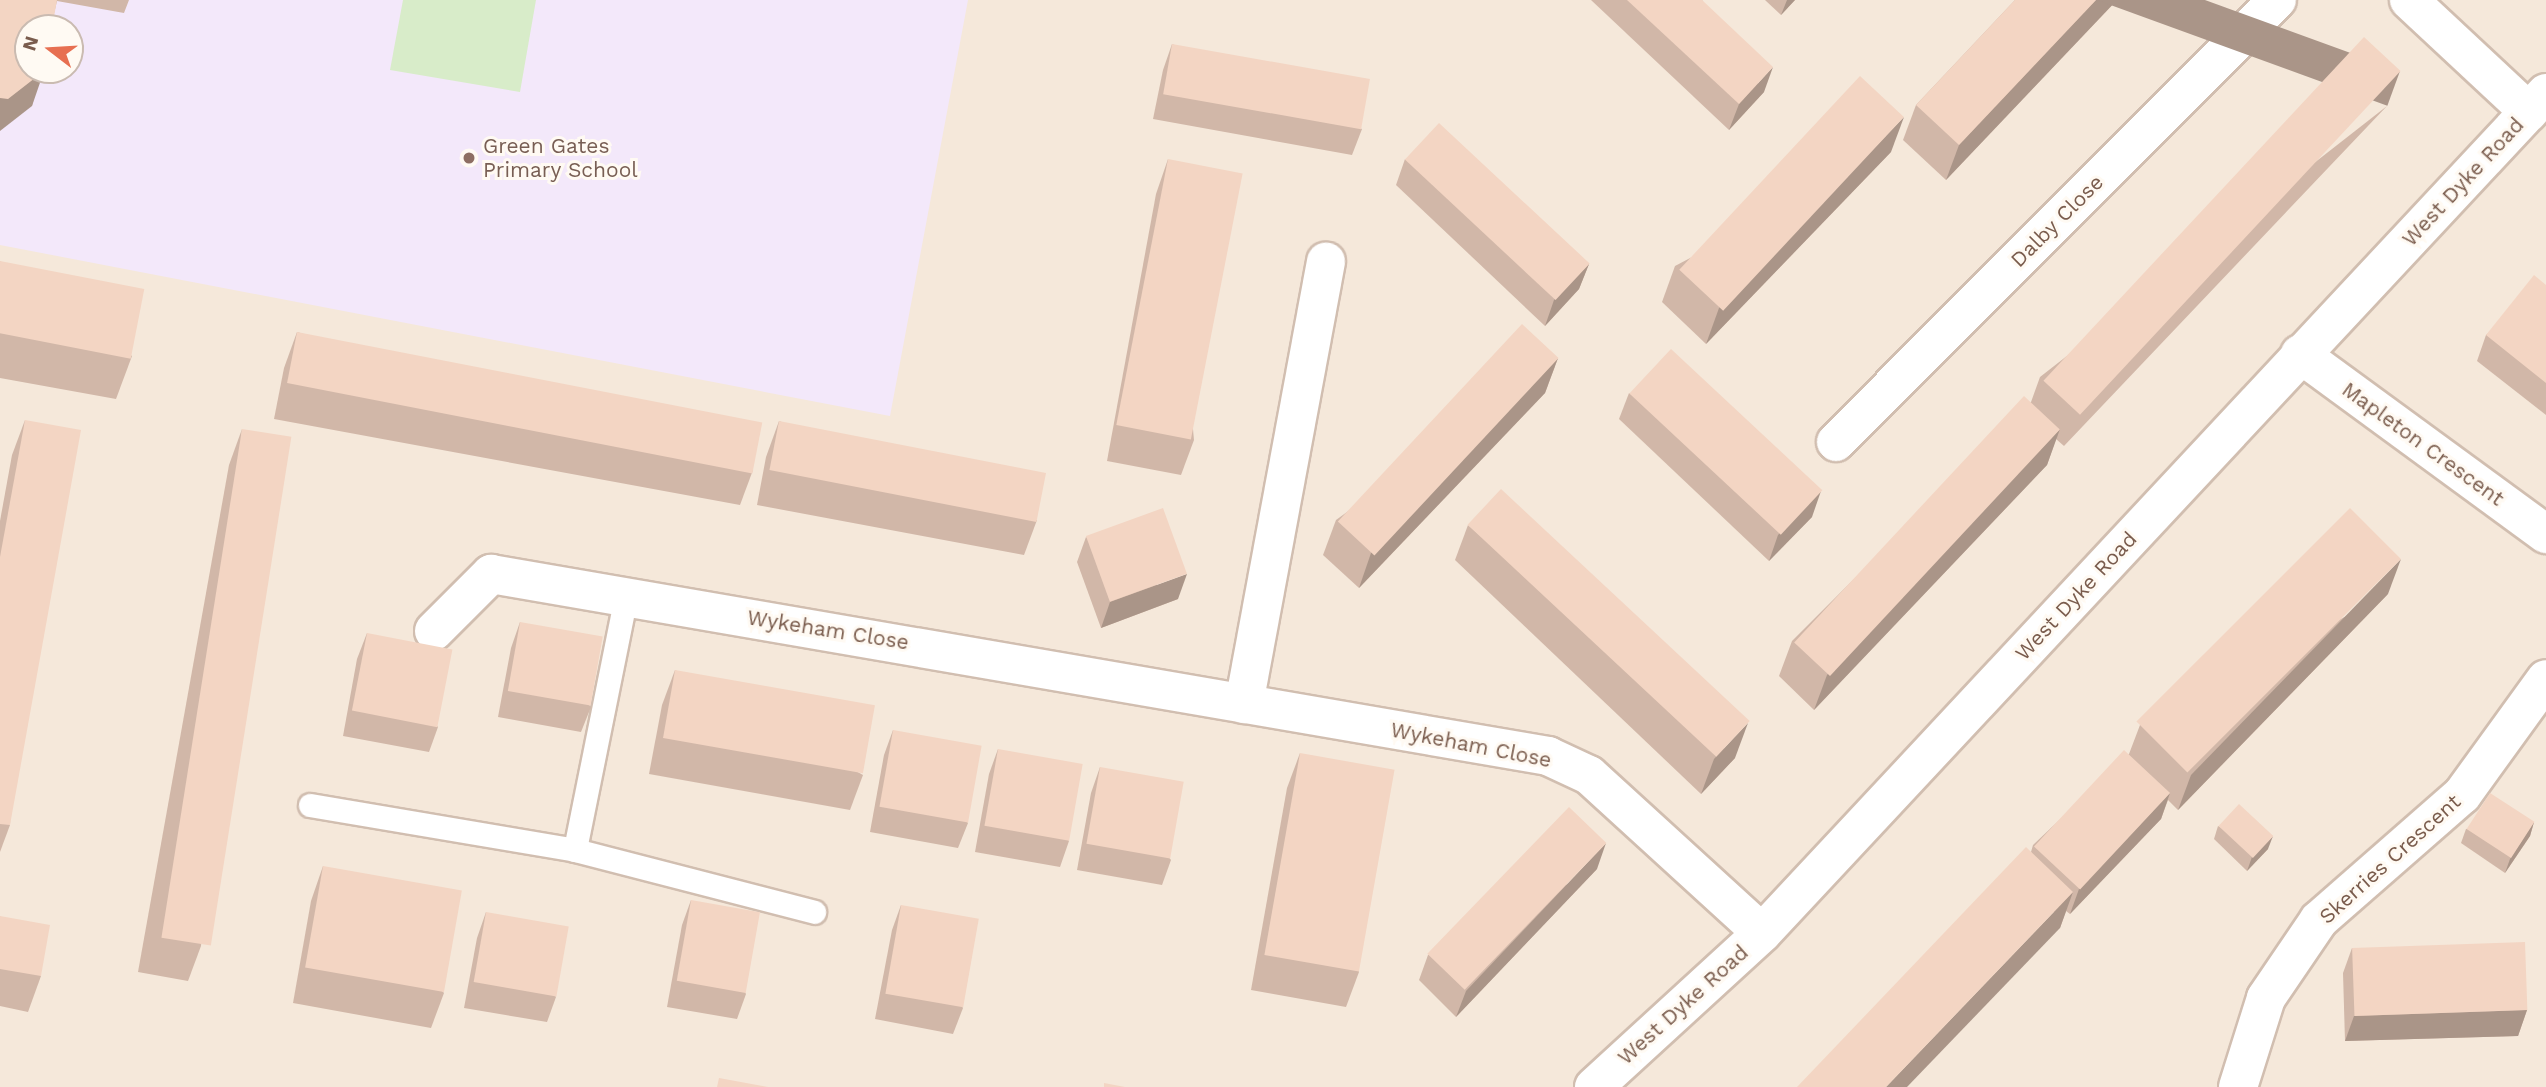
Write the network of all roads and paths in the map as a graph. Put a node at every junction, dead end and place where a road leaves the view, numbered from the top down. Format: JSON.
{"nodes":[{"id":1,"x":2277,"y":0,"type":"edge"},
{"id":2,"x":2409,"y":0,"type":"edge"},
{"id":3,"x":2537,"y":103,"type":"edge"},
{"id":4,"x":1326,"y":262,"type":"dead end"},
{"id":5,"x":2300,"y":354,"type":"junction"},
{"id":6,"x":1836,"y":442,"type":"dead end"},
{"id":7,"x":2546,"y":534,"type":"edge"},
{"id":8,"x":626,"y":596,"type":"junction"},
{"id":9,"x":434,"y":631,"type":"dead end"},
{"id":10,"x":2546,"y":679,"type":"edge"},
{"id":11,"x":1244,"y":704,"type":"junction"},
{"id":12,"x":310,"y":805,"type":"dead end"},
{"id":13,"x":575,"y":850,"type":"junction"},
{"id":14,"x":814,"y":912,"type":"dead end"},
{"id":15,"x":1762,"y":933,"type":"junction"},
{"id":16,"x":1594,"y":1087,"type":"edge"},
{"id":17,"x":2238,"y":1087,"type":"edge"}],
"edges":[{"from":1,"to":6,"type":"street","name":"Dalby Close"},
{"from":2,"to":3,"type":"street"},
{"from":3,"to":5,"type":"street","name":"West Dyke Road"},
{"from":4,"to":11,"type":"street"},
{"from":5,"to":7,"type":"street","name":"Mapleton Crescent"},
{"from":5,"to":15,"type":"street","name":"West Dyke Road"},
{"from":8,"to":9,"type":"street","name":"Wykeham Close"},
{"from":8,"to":11,"type":"street","name":"Wykeham Close"},
{"from":8,"to":13,"type":"lane"},
{"from":10,"to":17,"type":"street","name":"Skerries Crescent"},
{"from":11,"to":15,"type":"street","name":"Wykeham Close"},
{"from":12,"to":13,"type":"lane"},
{"from":13,"to":14,"type":"lane"},
{"from":15,"to":16,"type":"street","name":"West Dyke Road"}]}
